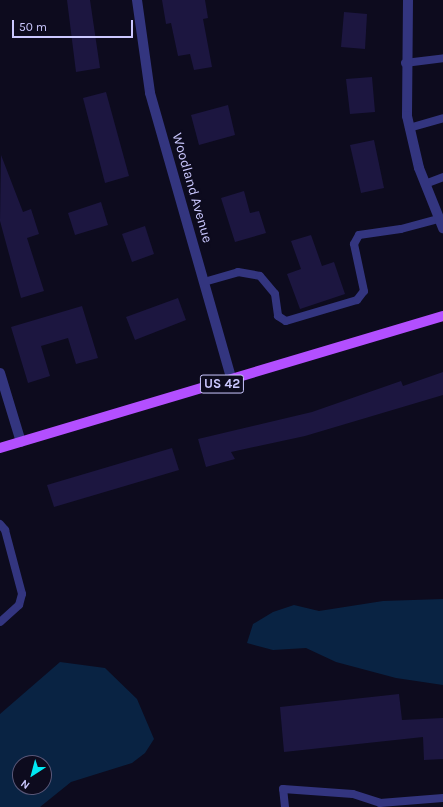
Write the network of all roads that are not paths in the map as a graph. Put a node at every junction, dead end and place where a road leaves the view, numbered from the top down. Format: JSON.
{"nodes":[{"id":1,"x":137,"y":0,"type":"edge"},
{"id":2,"x":408,"y":0,"type":"edge"},
{"id":3,"x":443,"y":58,"type":"edge"},
{"id":4,"x":405,"y":62,"type":"junction"},
{"id":5,"x":443,"y":118,"type":"edge"},
{"id":6,"x":409,"y":128,"type":"junction"},
{"id":7,"x":443,"y":176,"type":"edge"},
{"id":8,"x":426,"y":184,"type":"junction"},
{"id":9,"x":441,"y":223,"type":"edge"},
{"id":10,"x":204,"y":282,"type":"junction"},
{"id":11,"x":443,"y":316,"type":"edge"},
{"id":12,"x":0,"y":374,"type":"edge"},
{"id":13,"x":232,"y":381,"type":"junction"},
{"id":14,"x":21,"y":442,"type":"junction"},
{"id":15,"x":0,"y":448,"type":"edge"},
{"id":16,"x":0,"y":524,"type":"edge"},
{"id":17,"x":0,"y":622,"type":"edge"},
{"id":18,"x":443,"y":798,"type":"edge"},
{"id":19,"x":380,"y":803,"type":"junction"},
{"id":20,"x":285,"y":807,"type":"edge"},
{"id":21,"x":372,"y":807,"type":"edge"}],
"edges":[{"from":1,"to":10,"type":"street","name":"Woodland Avenue"},
{"from":2,"to":4,"type":"street"},
{"from":3,"to":4,"type":"lane"},
{"from":4,"to":6,"type":"street"},
{"from":5,"to":6,"type":"lane"},
{"from":6,"to":8,"type":"street"},
{"from":7,"to":8,"type":"lane"},
{"from":8,"to":9,"type":"street"},
{"from":9,"to":10,"type":"lane"},
{"from":10,"to":13,"type":"street","name":"Woodland Avenue"},
{"from":11,"to":13,"type":"main road","number":"US 42"},
{"from":12,"to":14,"type":"street"},
{"from":13,"to":14,"type":"main road","number":"US 42"},
{"from":14,"to":15,"type":"main road","number":"US 42"},
{"from":16,"to":17,"type":"lane"},
{"from":18,"to":19,"type":"lane"},
{"from":19,"to":20,"type":"lane"},
{"from":19,"to":21,"type":"lane"}]}
